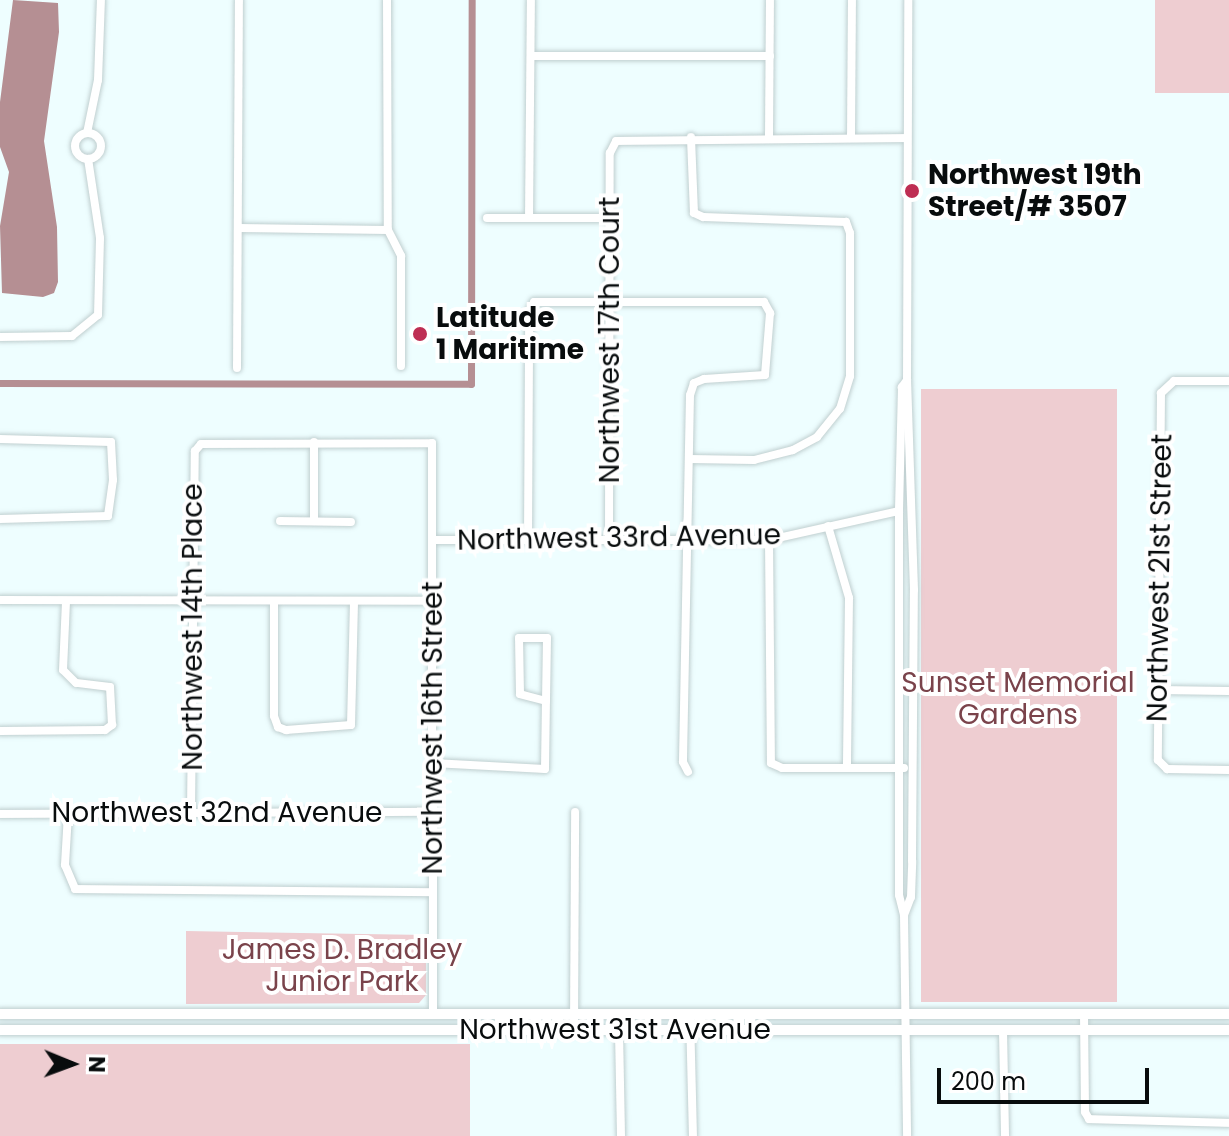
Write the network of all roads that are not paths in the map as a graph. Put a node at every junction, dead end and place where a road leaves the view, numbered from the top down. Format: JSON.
{"nodes":[{"id":1,"x":101,"y":0,"type":"edge"},
{"id":2,"x":239,"y":0,"type":"edge"},
{"id":3,"x":387,"y":0,"type":"edge"},
{"id":4,"x":531,"y":0,"type":"edge"},
{"id":5,"x":770,"y":0,"type":"edge"},
{"id":6,"x":852,"y":0,"type":"edge"},
{"id":7,"x":908,"y":0,"type":"edge"},
{"id":8,"x":531,"y":56,"type":"junction"},
{"id":9,"x":770,"y":56,"type":"junction"},
{"id":10,"x":87,"y":133,"type":"junction"},
{"id":11,"x":691,"y":137,"type":"junction"},
{"id":12,"x":851,"y":137,"type":"junction"},
{"id":13,"x":769,"y":138,"type":"junction"},
{"id":14,"x":907,"y":138,"type":"junction"},
{"id":15,"x":88,"y":159,"type":"junction"},
{"id":16,"x":487,"y":218,"type":"dead end"},
{"id":17,"x":529,"y":218,"type":"junction"},
{"id":18,"x":610,"y":218,"type":"junction"},
{"id":19,"x":239,"y":228,"type":"junction"},
{"id":20,"x":388,"y":230,"type":"junction"},
{"id":21,"x":610,"y":298,"type":"junction"},
{"id":22,"x":0,"y":337,"type":"edge"},
{"id":23,"x":401,"y":366,"type":"dead end"},
{"id":24,"x":237,"y":368,"type":"dead end"},
{"id":25,"x":907,"y":380,"type":"junction"},
{"id":26,"x":1229,"y":381,"type":"edge"},
{"id":27,"x":0,"y":439,"type":"edge"},
{"id":28,"x":314,"y":442,"type":"junction"},
{"id":29,"x":689,"y":459,"type":"junction"},
{"id":30,"x":899,"y":511,"type":"junction"},
{"id":31,"x":0,"y":519,"type":"edge"},
{"id":32,"x":280,"y":521,"type":"dead end"},
{"id":33,"x":314,"y":521,"type":"junction"},
{"id":34,"x":351,"y":522,"type":"dead end"},
{"id":35,"x":828,"y":526,"type":"junction"},
{"id":36,"x":432,"y":540,"type":"junction"},
{"id":37,"x":769,"y":540,"type":"junction"},
{"id":38,"x":528,"y":541,"type":"junction"},
{"id":39,"x":609,"y":541,"type":"junction"},
{"id":40,"x":689,"y":541,"type":"junction"},
{"id":41,"x":0,"y":600,"type":"edge"},
{"id":42,"x":66,"y":601,"type":"junction"},
{"id":43,"x":194,"y":601,"type":"junction"},
{"id":44,"x":274,"y":601,"type":"junction"},
{"id":45,"x":354,"y":601,"type":"junction"},
{"id":46,"x":432,"y":601,"type":"junction"},
{"id":47,"x":1159,"y":690,"type":"junction"},
{"id":48,"x":1229,"y":691,"type":"edge"},
{"id":49,"x":546,"y":701,"type":"junction"},
{"id":50,"x":0,"y":731,"type":"edge"},
{"id":51,"x":433,"y":763,"type":"junction"},
{"id":52,"x":847,"y":768,"type":"junction"},
{"id":53,"x":901,"y":768,"type":"junction"},
{"id":54,"x":913,"y":768,"type":"junction"},
{"id":55,"x":1229,"y":770,"type":"edge"},
{"id":56,"x":688,"y":772,"type":"dead end"},
{"id":57,"x":433,"y":812,"type":"junction"},
{"id":58,"x":575,"y":812,"type":"dead end"},
{"id":59,"x":191,"y":813,"type":"junction"},
{"id":60,"x":0,"y":814,"type":"edge"},
{"id":61,"x":68,"y":814,"type":"junction"},
{"id":62,"x":433,"y":892,"type":"junction"},
{"id":63,"x":904,"y":915,"type":"junction"},
{"id":64,"x":433,"y":1013,"type":"junction"},
{"id":65,"x":0,"y":1014,"type":"edge"},
{"id":66,"x":575,"y":1014,"type":"junction"},
{"id":67,"x":1084,"y":1014,"type":"junction"},
{"id":68,"x":1229,"y":1014,"type":"edge"},
{"id":69,"x":690,"y":1015,"type":"junction"},
{"id":70,"x":904,"y":1016,"type":"junction"},
{"id":71,"x":414,"y":1028,"type":"junction"},
{"id":72,"x":0,"y":1030,"type":"edge"},
{"id":73,"x":574,"y":1030,"type":"junction"},
{"id":74,"x":1003,"y":1030,"type":"junction"},
{"id":75,"x":1083,"y":1030,"type":"junction"},
{"id":76,"x":1229,"y":1030,"type":"edge"},
{"id":77,"x":619,"y":1031,"type":"junction"},
{"id":78,"x":904,"y":1031,"type":"junction"},
{"id":79,"x":689,"y":1032,"type":"junction"},
{"id":80,"x":1181,"y":1122,"type":"junction"},
{"id":81,"x":1229,"y":1123,"type":"edge"},
{"id":82,"x":621,"y":1136,"type":"edge"},
{"id":83,"x":693,"y":1136,"type":"edge"},
{"id":84,"x":907,"y":1136,"type":"edge"},
{"id":85,"x":1005,"y":1136,"type":"edge"},
{"id":86,"x":1181,"y":1136,"type":"edge"}],
"edges":[{"from":1,"to":10,"type":"street"},
{"from":2,"to":19,"type":"street"},
{"from":3,"to":20,"type":"street"},
{"from":4,"to":8,"type":"street"},
{"from":5,"to":9,"type":"street"},
{"from":6,"to":12,"type":"street"},
{"from":7,"to":14,"type":"street"},
{"from":8,"to":9,"type":"street"},
{"from":8,"to":17,"type":"street"},
{"from":9,"to":13,"type":"street"},
{"from":10,"to":15,"type":"street"},
{"from":10,"to":15,"type":"street"},
{"from":11,"to":13,"type":"street"},
{"from":11,"to":18,"type":"street","name":"Northwest 17th Court"},
{"from":11,"to":29,"type":"street"},
{"from":12,"to":13,"type":"street"},
{"from":12,"to":14,"type":"street"},
{"from":14,"to":25,"type":"street"},
{"from":15,"to":22,"type":"street"},
{"from":16,"to":17,"type":"street"},
{"from":17,"to":18,"type":"street"},
{"from":18,"to":21,"type":"street","name":"Northwest 17th Court"},
{"from":19,"to":20,"type":"street"},
{"from":19,"to":24,"type":"street"},
{"from":20,"to":23,"type":"street"},
{"from":21,"to":29,"type":"street"},
{"from":21,"to":38,"type":"street"},
{"from":21,"to":39,"type":"street","name":"Northwest 17th Court"},
{"from":25,"to":30,"type":"street"},
{"from":25,"to":54,"type":"street"},
{"from":26,"to":47,"type":"street","name":"Northwest 21st Street"},
{"from":27,"to":31,"type":"street"},
{"from":28,"to":33,"type":"street"},
{"from":28,"to":36,"type":"street","name":"Northwest 16th Street"},
{"from":28,"to":43,"type":"street","name":"Northwest 14th Place"},
{"from":29,"to":40,"type":"street"},
{"from":30,"to":35,"type":"street","name":"Northwest 33rd Avenue"},
{"from":30,"to":53,"type":"street"},
{"from":32,"to":33,"type":"street"},
{"from":33,"to":34,"type":"street"},
{"from":35,"to":37,"type":"street","name":"Northwest 33rd Avenue"},
{"from":35,"to":52,"type":"street"},
{"from":36,"to":38,"type":"street","name":"Northwest 33rd Avenue"},
{"from":36,"to":46,"type":"street","name":"Northwest 16th Street"},
{"from":37,"to":40,"type":"street","name":"Northwest 33rd Avenue"},
{"from":37,"to":52,"type":"street"},
{"from":38,"to":39,"type":"street","name":"Northwest 33rd Avenue"},
{"from":39,"to":40,"type":"street","name":"Northwest 33rd Avenue"},
{"from":40,"to":56,"type":"street"},
{"from":41,"to":42,"type":"street"},
{"from":42,"to":43,"type":"street"},
{"from":42,"to":50,"type":"street"},
{"from":43,"to":44,"type":"street"},
{"from":43,"to":59,"type":"street","name":"Northwest 14th Place"},
{"from":44,"to":45,"type":"street"},
{"from":44,"to":45,"type":"street"},
{"from":45,"to":46,"type":"street"},
{"from":46,"to":51,"type":"street","name":"Northwest 16th Street"},
{"from":47,"to":48,"type":"street"},
{"from":47,"to":55,"type":"street","name":"Northwest 21st Street"},
{"from":49,"to":49,"type":"street"},
{"from":49,"to":51,"type":"street"},
{"from":51,"to":57,"type":"street","name":"Northwest 16th Street"},
{"from":52,"to":53,"type":"street"},
{"from":53,"to":54,"type":"street"},
{"from":53,"to":63,"type":"street"},
{"from":54,"to":63,"type":"street"},
{"from":57,"to":59,"type":"street","name":"Northwest 32nd Avenue"},
{"from":57,"to":62,"type":"street","name":"Northwest 16th Street"},
{"from":58,"to":66,"type":"street"},
{"from":59,"to":61,"type":"street","name":"Northwest 32nd Avenue"},
{"from":60,"to":61,"type":"street","name":"Northwest 32nd Avenue"},
{"from":61,"to":62,"type":"street"},
{"from":62,"to":64,"type":"street","name":"Northwest 16th Street"},
{"from":63,"to":70,"type":"street"},
{"from":64,"to":65,"type":"main road","name":"Northwest 31st Avenue"},
{"from":64,"to":66,"type":"main road","name":"Northwest 31st Avenue"},
{"from":64,"to":71,"type":"main road"},
{"from":66,"to":69,"type":"main road","name":"Northwest 31st Avenue"},
{"from":66,"to":73,"type":"street"},
{"from":67,"to":68,"type":"main road","name":"Northwest 31st Avenue"},
{"from":67,"to":70,"type":"main road","name":"Northwest 31st Avenue"},
{"from":67,"to":75,"type":"street"},
{"from":69,"to":70,"type":"main road","name":"Northwest 31st Avenue"},
{"from":69,"to":79,"type":"street"},
{"from":70,"to":78,"type":"street"},
{"from":71,"to":72,"type":"main road","name":"Northwest 31st Avenue"},
{"from":71,"to":73,"type":"main road","name":"Northwest 31st Avenue"},
{"from":73,"to":77,"type":"main road","name":"Northwest 31st Avenue"},
{"from":74,"to":75,"type":"main road","name":"Northwest 31st Avenue"},
{"from":74,"to":78,"type":"main road","name":"Northwest 31st Avenue"},
{"from":74,"to":85,"type":"street"},
{"from":75,"to":76,"type":"main road","name":"Northwest 31st Avenue"},
{"from":75,"to":80,"type":"street"},
{"from":77,"to":79,"type":"main road","name":"Northwest 31st Avenue"},
{"from":77,"to":82,"type":"street"},
{"from":78,"to":79,"type":"main road","name":"Northwest 31st Avenue"},
{"from":78,"to":84,"type":"street"},
{"from":79,"to":83,"type":"street"},
{"from":80,"to":81,"type":"street"},
{"from":80,"to":86,"type":"street"}]}
